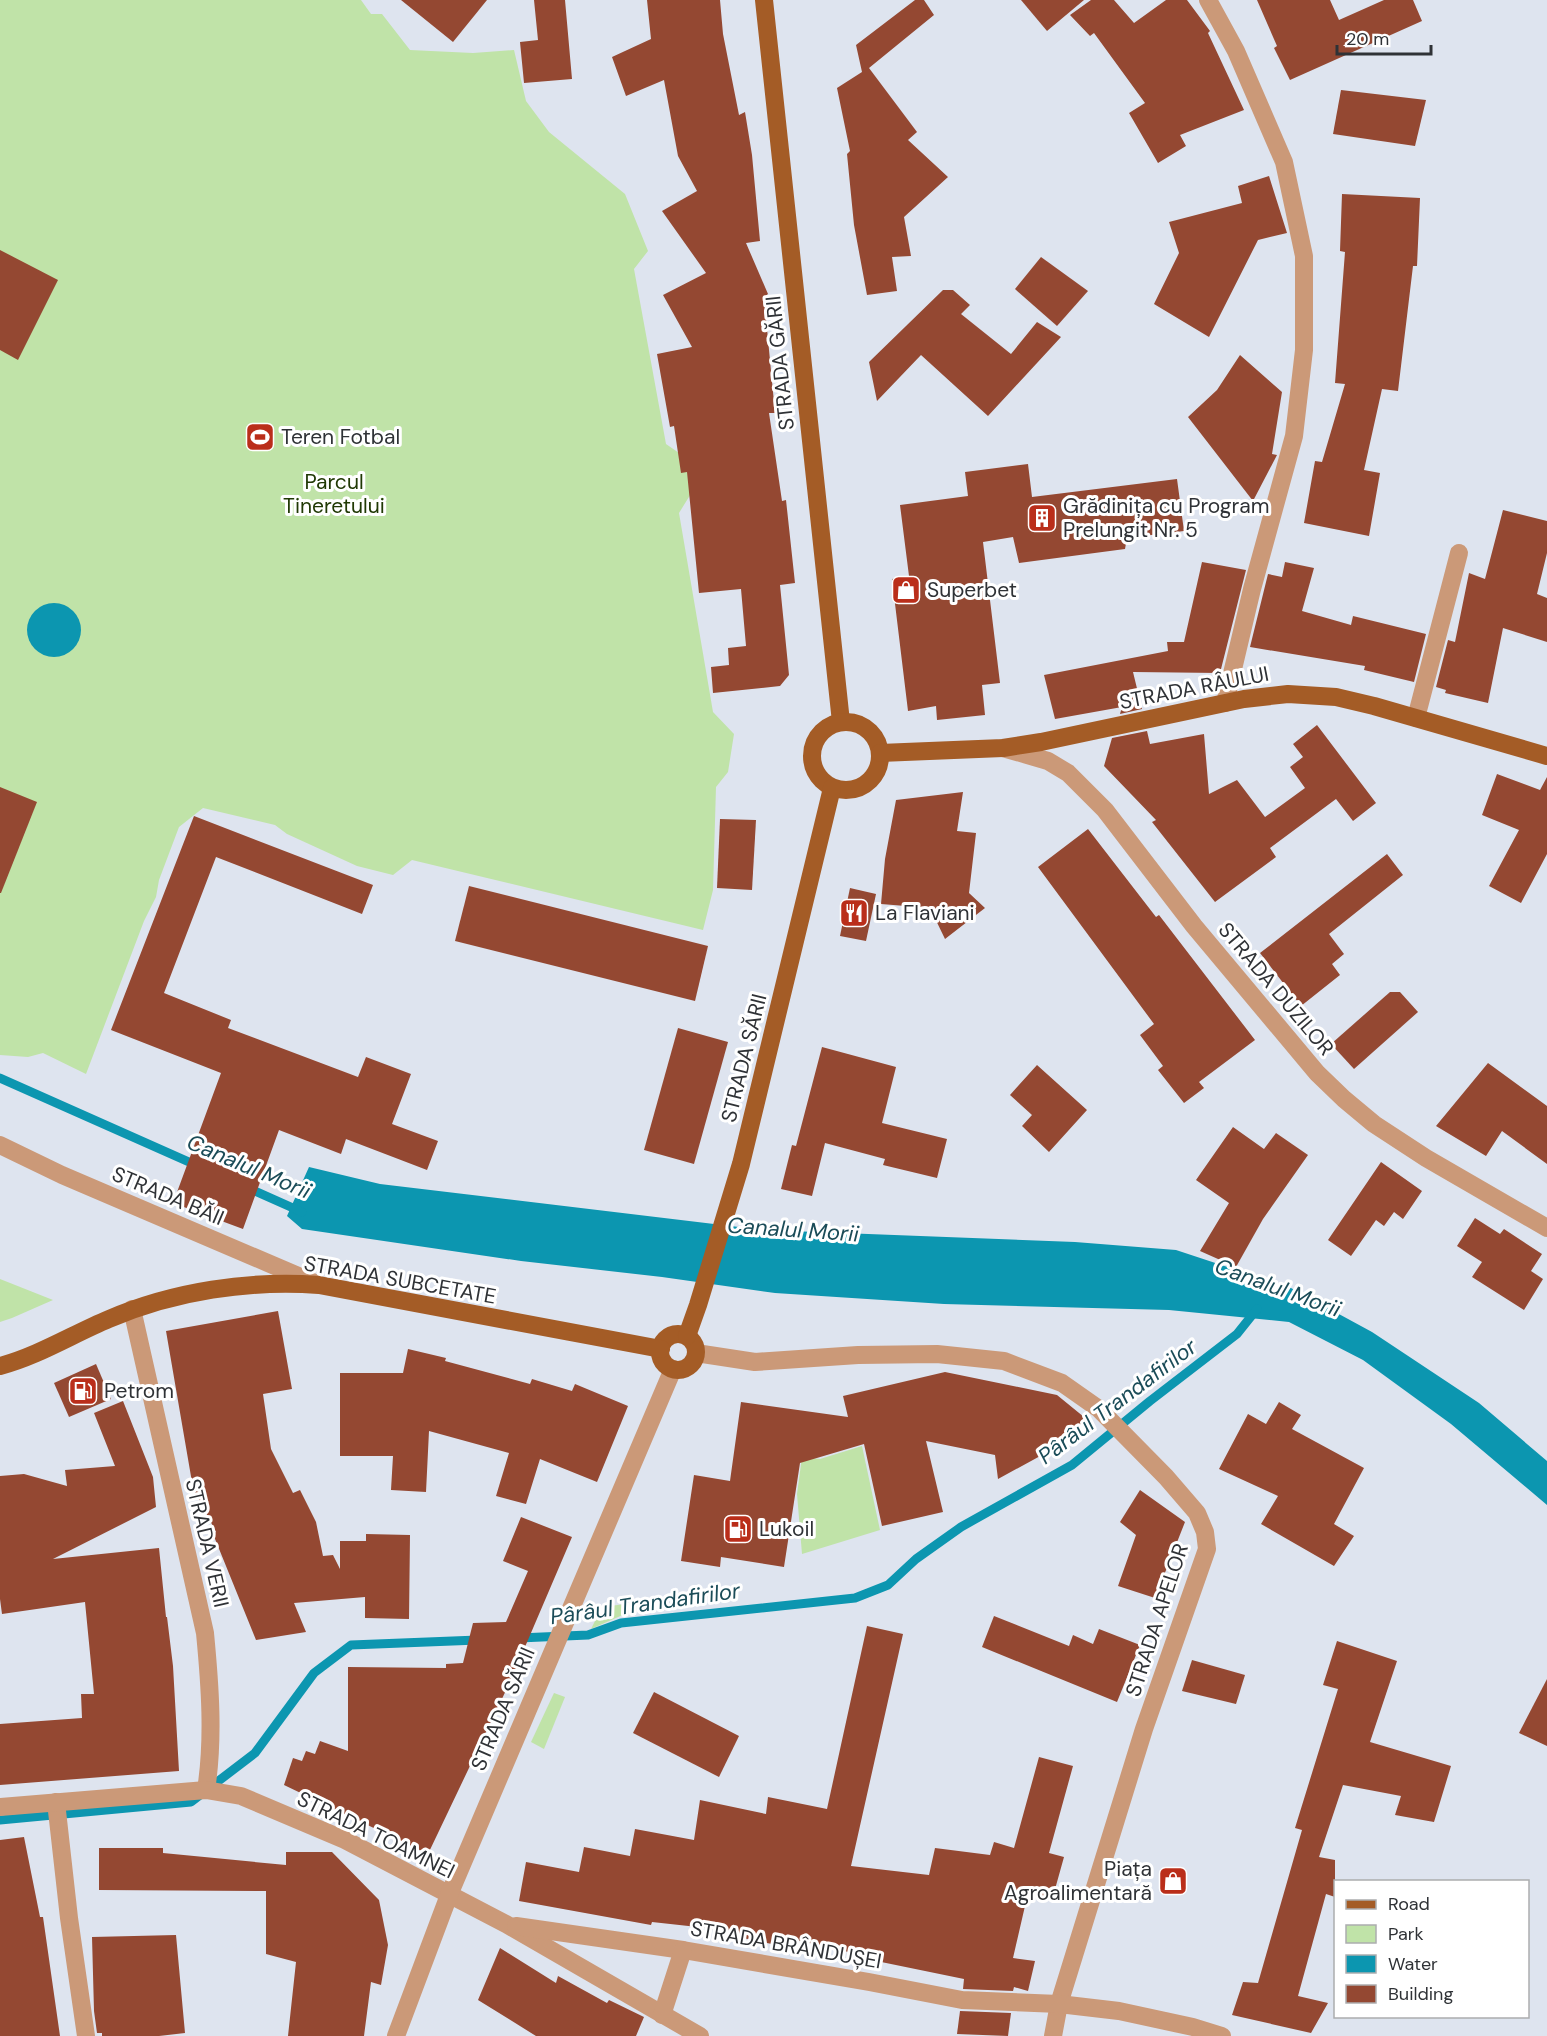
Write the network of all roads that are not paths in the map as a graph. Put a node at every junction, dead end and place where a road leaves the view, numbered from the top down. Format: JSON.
{"nodes":[{"id":1,"x":764,"y":0,"type":"edge"},
{"id":2,"x":1208,"y":0,"type":"edge"},
{"id":3,"x":1460,"y":553,"type":"dead end"},
{"id":4,"x":1225,"y":703,"type":"junction"},
{"id":5,"x":1416,"y":718,"type":"junction"},
{"id":6,"x":841,"y":722,"type":"junction"},
{"id":7,"x":1003,"y":748,"type":"junction"},
{"id":8,"x":880,"y":753,"type":"junction"},
{"id":9,"x":1547,"y":756,"type":"edge"},
{"id":10,"x":832,"y":788,"type":"junction"},
{"id":11,"x":0,"y":1145,"type":"edge"},
{"id":12,"x":1547,"y":1228,"type":"edge"},
{"id":13,"x":319,"y":1285,"type":"junction"},
{"id":14,"x":132,"y":1310,"type":"junction"},
{"id":15,"x":687,"y":1336,"type":"junction"},
{"id":16,"x":661,"y":1349,"type":"junction"},
{"id":17,"x":696,"y":1353,"type":"junction"},
{"id":18,"x":0,"y":1366,"type":"edge"},
{"id":19,"x":673,"y":1369,"type":"junction"},
{"id":20,"x":206,"y":1790,"type":"junction"},
{"id":21,"x":56,"y":1802,"type":"junction"},
{"id":22,"x":0,"y":1807,"type":"edge"},
{"id":23,"x":449,"y":1895,"type":"junction"},
{"id":24,"x":506,"y":1924,"type":"junction"},
{"id":25,"x":683,"y":1950,"type":"junction"},
{"id":26,"x":1059,"y":2004,"type":"junction"},
{"id":27,"x":662,"y":2015,"type":"junction"},
{"id":28,"x":86,"y":2036,"type":"edge"},
{"id":29,"x":396,"y":2036,"type":"edge"},
{"id":30,"x":700,"y":2036,"type":"edge"},
{"id":31,"x":1053,"y":2036,"type":"edge"},
{"id":32,"x":1222,"y":2036,"type":"edge"}],
"edges":[{"from":1,"to":6,"type":"main road","name":"STRADA GĂRII"},
{"from":2,"to":4,"type":"street"},
{"from":3,"to":5,"type":"street"},
{"from":4,"to":5,"type":"main road","name":"STRADA RÂULUI"},
{"from":4,"to":7,"type":"main road","name":"STRADA RÂULUI"},
{"from":5,"to":9,"type":"main road","name":"STRADA RÂULUI"},
{"from":6,"to":8,"type":"main road"},
{"from":6,"to":10,"type":"main road"},
{"from":7,"to":8,"type":"main road","name":"STRADA RÂULUI"},
{"from":7,"to":12,"type":"street","name":"STRADA DUZILOR"},
{"from":8,"to":10,"type":"main road"},
{"from":10,"to":15,"type":"main road","name":"STRADA SĂRII"},
{"from":11,"to":13,"type":"street","name":"STRADA BĂII"},
{"from":13,"to":14,"type":"main road","name":"STRADA SUBCETATE"},
{"from":13,"to":16,"type":"main road","name":"STRADA SUBCETATE"},
{"from":14,"to":18,"type":"main road","name":"STRADA SUBCETATE"},
{"from":14,"to":20,"type":"street","name":"STRADA VERII"},
{"from":15,"to":16,"type":"main road"},
{"from":15,"to":17,"type":"main road"},
{"from":16,"to":19,"type":"main road"},
{"from":17,"to":19,"type":"main road"},
{"from":17,"to":26,"type":"street","name":"STRADA APELOR"},
{"from":19,"to":23,"type":"street","name":"STRADA SĂRII"},
{"from":20,"to":21,"type":"street","name":"STRADA TOAMNEI"},
{"from":20,"to":23,"type":"street","name":"STRADA TOAMNEI"},
{"from":21,"to":22,"type":"street","name":"STRADA TOAMNEI"},
{"from":21,"to":28,"type":"street"},
{"from":23,"to":24,"type":"street","name":"STRADA TOAMNEI"},
{"from":23,"to":29,"type":"street","name":"STRADA SĂRII"},
{"from":24,"to":25,"type":"street","name":"STRADA BRÂNDUȘEI"},
{"from":24,"to":27,"type":"street","name":"STRADA TOAMNEI"},
{"from":25,"to":26,"type":"street","name":"STRADA BRÂNDUȘEI"},
{"from":25,"to":27,"type":"street"},
{"from":26,"to":31,"type":"street","name":"STRADA APELOR"},
{"from":26,"to":32,"type":"street","name":"STRADA BRÂNDUȘEI"},
{"from":27,"to":30,"type":"street","name":"STRADA TOAMNEI"}]}
